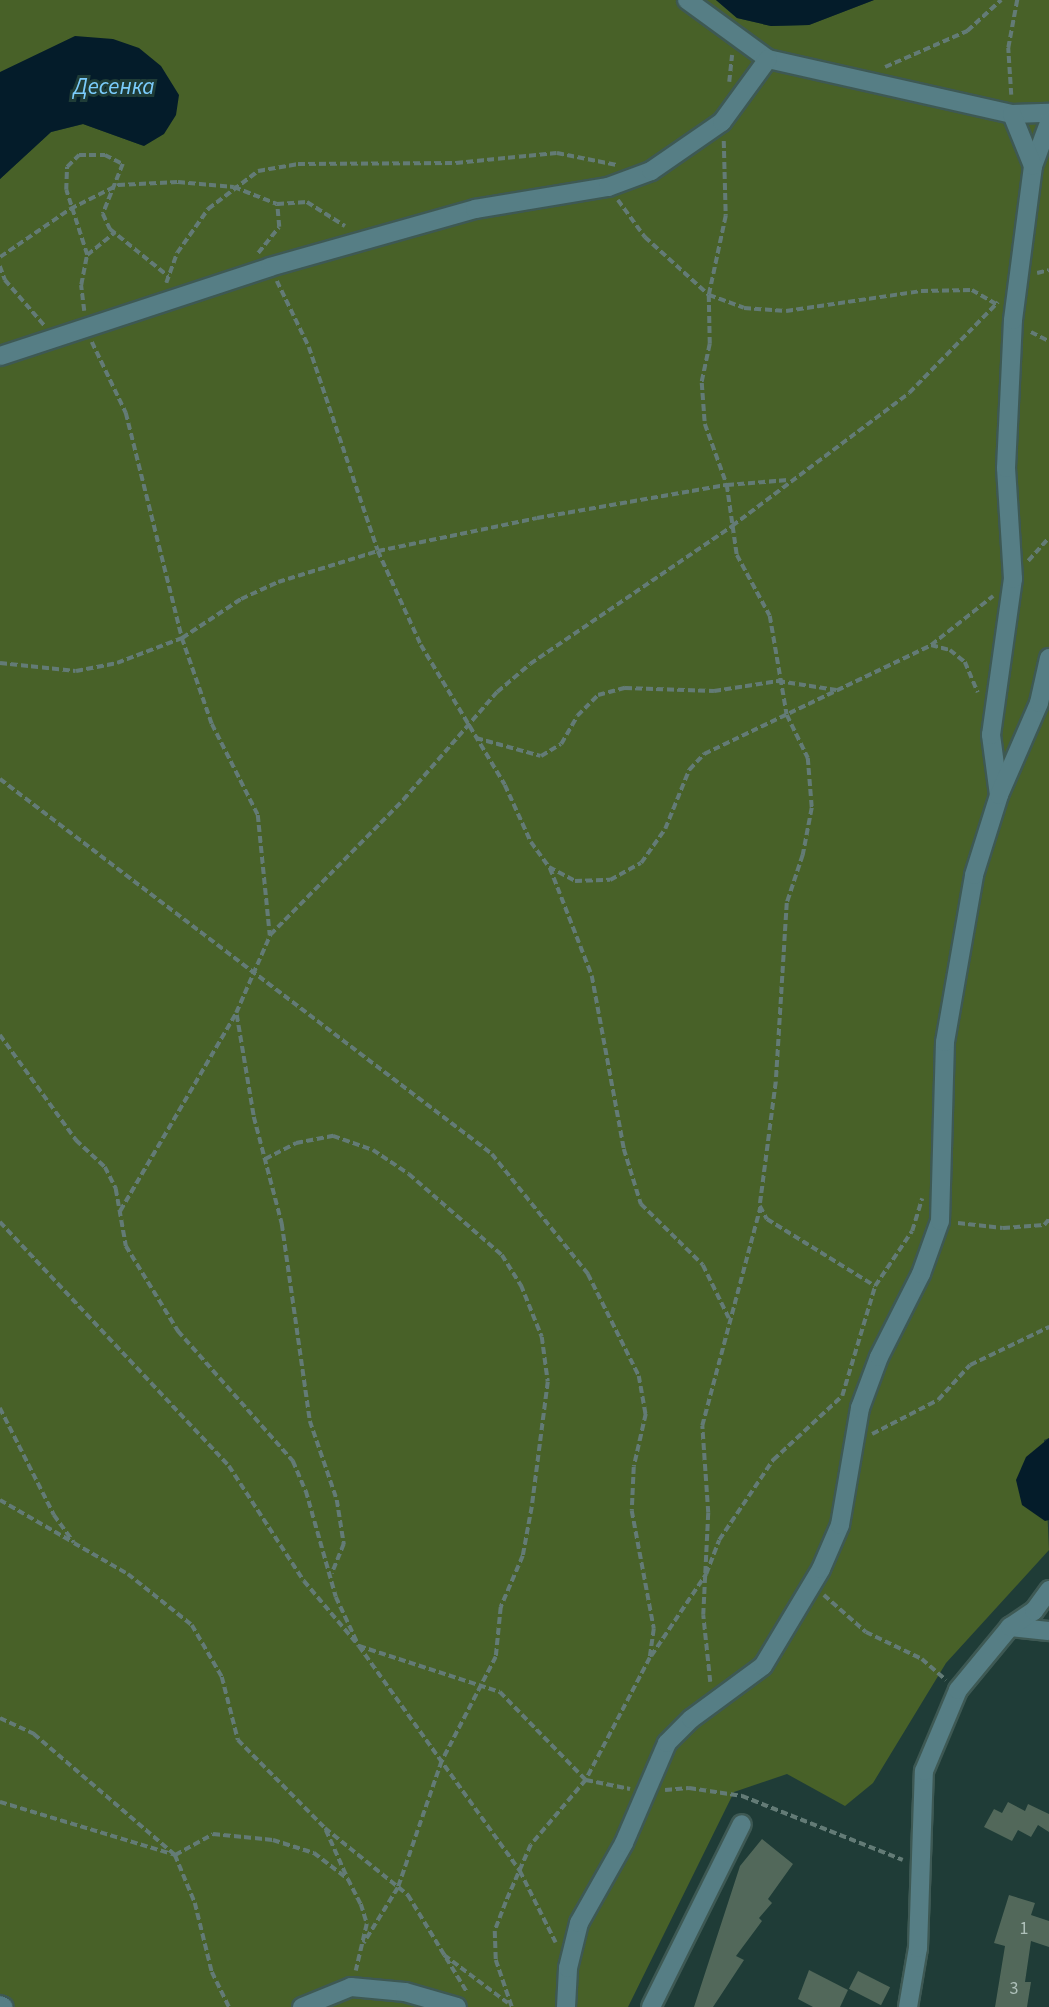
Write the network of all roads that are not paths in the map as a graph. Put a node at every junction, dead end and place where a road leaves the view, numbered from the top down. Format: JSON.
{"nodes":[{"id":1,"x":687,"y":0,"type":"edge"},
{"id":2,"x":768,"y":60,"type":"junction"},
{"id":3,"x":1049,"y":113,"type":"edge"},
{"id":4,"x":1012,"y":114,"type":"junction"},
{"id":5,"x":1049,"y":123,"type":"edge"},
{"id":6,"x":1033,"y":166,"type":"junction"},
{"id":7,"x":0,"y":356,"type":"edge"},
{"id":8,"x":1049,"y":658,"type":"edge"},
{"id":9,"x":999,"y":795,"type":"junction"},
{"id":10,"x":1049,"y":1590,"type":"edge"},
{"id":11,"x":1010,"y":1627,"type":"junction"},
{"id":12,"x":1049,"y":1631,"type":"edge"},
{"id":13,"x":742,"y":1824,"type":"dead end"},
{"id":14,"x":464,"y":2002,"type":"edge"},
{"id":15,"x":302,"y":2007,"type":"edge"},
{"id":16,"x":566,"y":2007,"type":"edge"},
{"id":17,"x":651,"y":2007,"type":"edge"},
{"id":18,"x":908,"y":2007,"type":"edge"}],
"edges":[{"from":1,"to":2,"type":"street"},
{"from":2,"to":4,"type":"street"},
{"from":2,"to":7,"type":"street"},
{"from":3,"to":4,"type":"street"},
{"from":4,"to":6,"type":"street"},
{"from":5,"to":6,"type":"street"},
{"from":6,"to":9,"type":"street"},
{"from":8,"to":9,"type":"street"},
{"from":9,"to":16,"type":"street"},
{"from":10,"to":11,"type":"street"},
{"from":11,"to":12,"type":"street"},
{"from":11,"to":18,"type":"street"},
{"from":13,"to":17,"type":"street"},
{"from":14,"to":15,"type":"street"}]}
